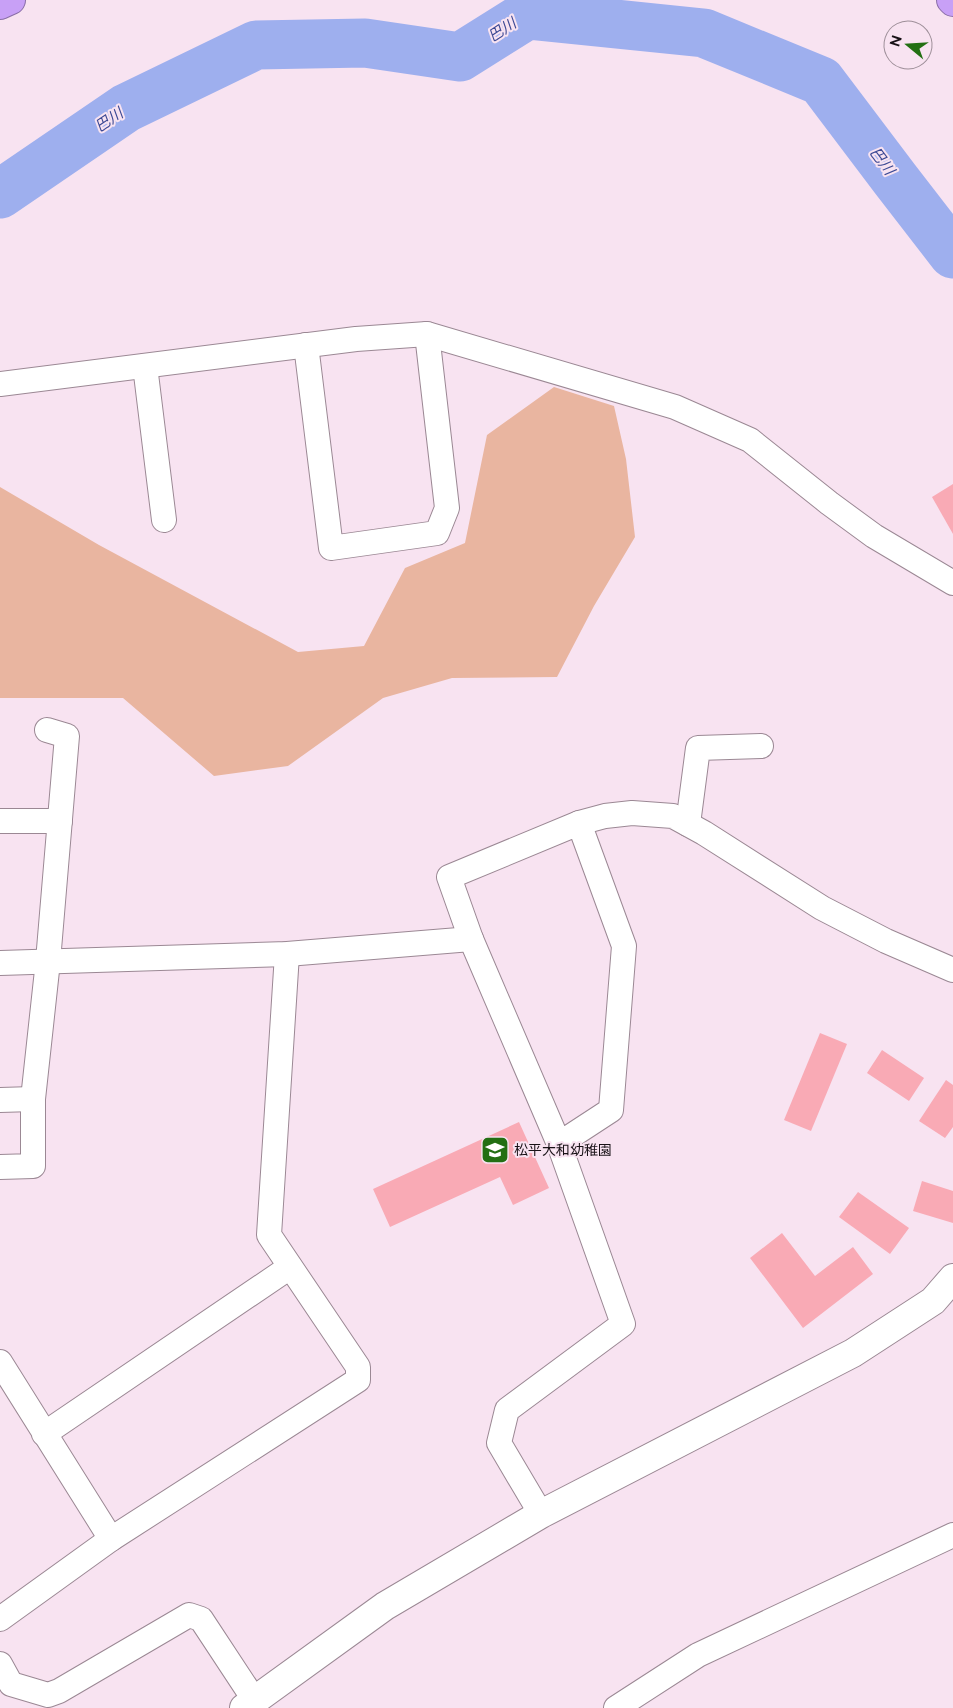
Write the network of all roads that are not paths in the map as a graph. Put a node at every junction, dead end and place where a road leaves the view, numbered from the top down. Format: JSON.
{"nodes":[{"id":1,"x":11,"y":0,"type":"edge"},
{"id":2,"x":0,"y":5,"type":"edge"},
{"id":3,"x":427,"y":334,"type":"junction"},
{"id":4,"x":306,"y":345,"type":"junction"},
{"id":5,"x":145,"y":366,"type":"junction"},
{"id":6,"x":0,"y":384,"type":"edge"},
{"id":7,"x":164,"y":520,"type":"dead end"},
{"id":8,"x":953,"y":583,"type":"edge"},
{"id":9,"x":47,"y":730,"type":"dead end"},
{"id":10,"x":761,"y":746,"type":"dead end"},
{"id":11,"x":0,"y":821,"type":"edge"},
{"id":12,"x":60,"y":822,"type":"junction"},
{"id":13,"x":579,"y":823,"type":"junction"},
{"id":14,"x":688,"y":824,"type":"junction"},
{"id":15,"x":471,"y":939,"type":"junction"},
{"id":16,"x":287,"y":954,"type":"junction"},
{"id":17,"x":48,"y":961,"type":"junction"},
{"id":18,"x":0,"y":962,"type":"edge"},
{"id":19,"x":953,"y":970,"type":"edge"},
{"id":20,"x":32,"y":1099,"type":"junction"},
{"id":21,"x":0,"y":1100,"type":"edge"},
{"id":22,"x":559,"y":1144,"type":"junction"},
{"id":23,"x":0,"y":1167,"type":"edge"},
{"id":24,"x":290,"y":1267,"type":"junction"},
{"id":25,"x":953,"y":1278,"type":"edge"},
{"id":26,"x":0,"y":1362,"type":"edge"},
{"id":27,"x":44,"y":1434,"type":"junction"},
{"id":28,"x":541,"y":1514,"type":"junction"},
{"id":29,"x":953,"y":1534,"type":"edge"},
{"id":30,"x":111,"y":1539,"type":"junction"},
{"id":31,"x":0,"y":1619,"type":"edge"},
{"id":32,"x":0,"y":1664,"type":"edge"},
{"id":33,"x":250,"y":1704,"type":"edge"},
{"id":34,"x":616,"y":1708,"type":"edge"}],
"edges":[{"from":1,"to":2,"type":"highway"},
{"from":3,"to":4,"type":"street"},
{"from":3,"to":4,"type":"street"},
{"from":3,"to":8,"type":"street"},
{"from":4,"to":5,"type":"street"},
{"from":5,"to":6,"type":"street"},
{"from":5,"to":7,"type":"street"},
{"from":9,"to":12,"type":"street"},
{"from":10,"to":14,"type":"street"},
{"from":11,"to":12,"type":"street"},
{"from":12,"to":17,"type":"street"},
{"from":13,"to":14,"type":"street"},
{"from":13,"to":15,"type":"street"},
{"from":13,"to":22,"type":"street"},
{"from":14,"to":19,"type":"street"},
{"from":15,"to":16,"type":"street"},
{"from":15,"to":22,"type":"street"},
{"from":16,"to":17,"type":"street"},
{"from":16,"to":24,"type":"street"},
{"from":17,"to":18,"type":"street"},
{"from":17,"to":20,"type":"street"},
{"from":20,"to":21,"type":"street"},
{"from":20,"to":23,"type":"street"},
{"from":22,"to":28,"type":"street"},
{"from":24,"to":27,"type":"street"},
{"from":24,"to":30,"type":"street"},
{"from":25,"to":28,"type":"street"},
{"from":26,"to":27,"type":"street"},
{"from":27,"to":30,"type":"street"},
{"from":28,"to":33,"type":"street"},
{"from":29,"to":34,"type":"street"},
{"from":30,"to":31,"type":"street"},
{"from":32,"to":33,"type":"street"}]}
